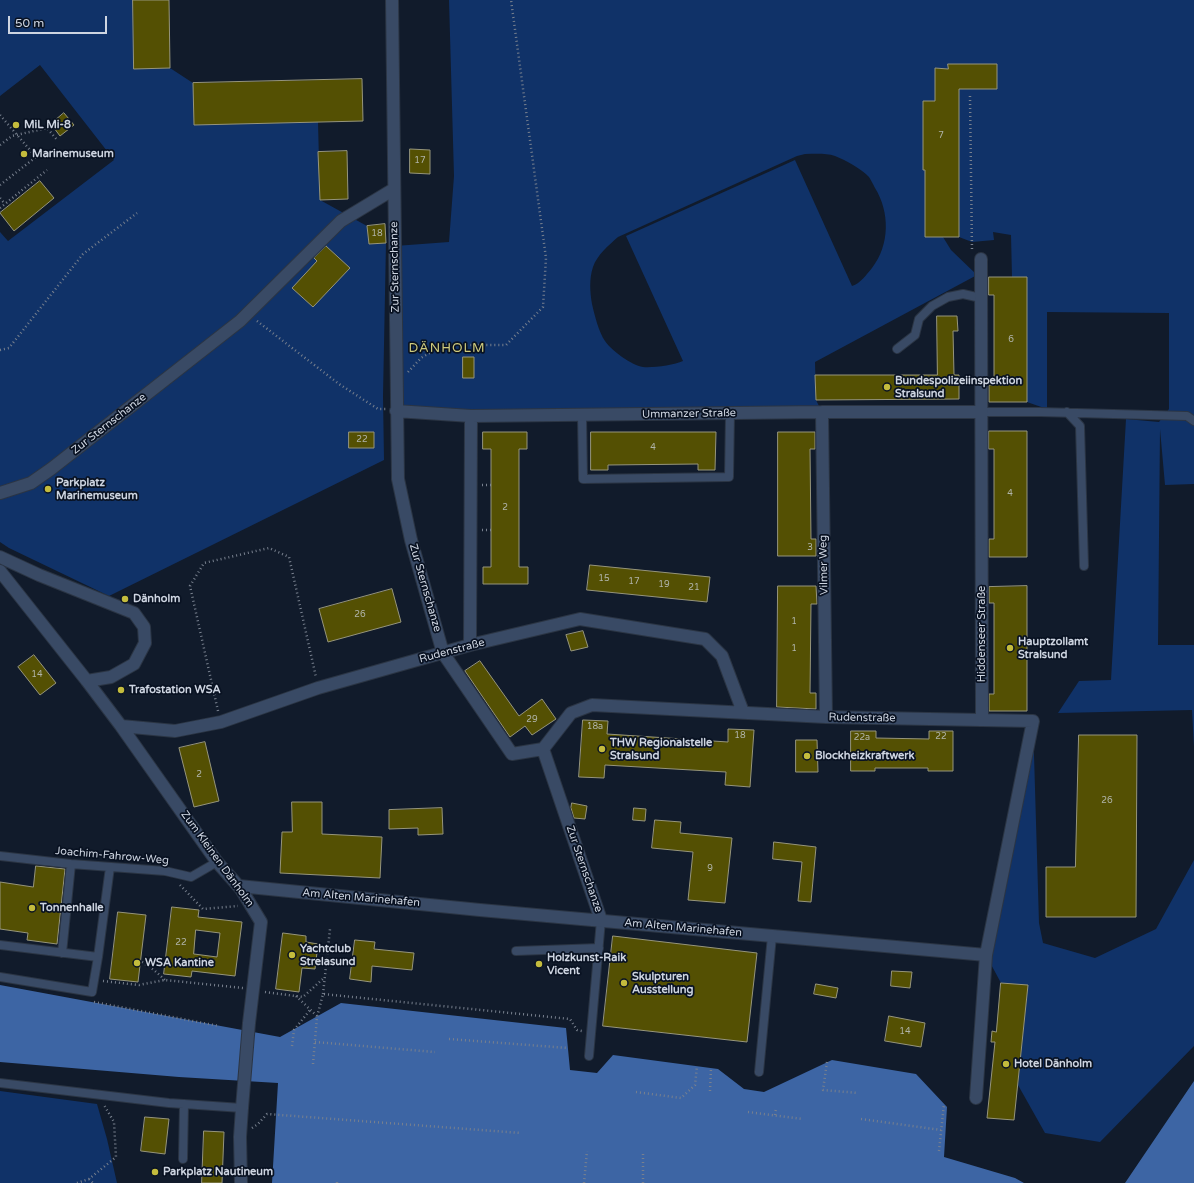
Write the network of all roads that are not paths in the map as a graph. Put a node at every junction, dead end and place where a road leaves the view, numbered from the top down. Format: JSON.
{"nodes":[{"id":1,"x":392,"y":0,"type":"edge"},
{"id":2,"x":394,"y":189,"type":"junction"},
{"id":3,"x":981,"y":259,"type":"road end"},
{"id":4,"x":982,"y":298,"type":"junction"},
{"id":5,"x":897,"y":349,"type":"dead end"},
{"id":6,"x":396,"y":410,"type":"junction"},
{"id":7,"x":822,"y":412,"type":"junction"},
{"id":8,"x":982,"y":412,"type":"junction"},
{"id":9,"x":1067,"y":412,"type":"junction"},
{"id":10,"x":730,"y":414,"type":"junction"},
{"id":11,"x":582,"y":415,"type":"junction"},
{"id":12,"x":470,"y":416,"type":"junction"},
{"id":13,"x":1194,"y":421,"type":"edge"},
{"id":14,"x":0,"y":493,"type":"edge"},
{"id":15,"x":0,"y":557,"type":"edge"},
{"id":16,"x":1084,"y":566,"type":"dead end"},
{"id":17,"x":0,"y":571,"type":"edge"},
{"id":18,"x":470,"y":645,"type":"junction"},
{"id":19,"x":443,"y":653,"type":"junction"},
{"id":20,"x":87,"y":681,"type":"junction"},
{"id":21,"x":743,"y":712,"type":"junction"},
{"id":22,"x":826,"y":717,"type":"junction"},
{"id":23,"x":982,"y":720,"type":"junction"},
{"id":24,"x":121,"y":726,"type":"junction"},
{"id":25,"x":542,"y":749,"type":"junction"},
{"id":26,"x":0,"y":856,"type":"edge"},
{"id":27,"x":217,"y":862,"type":"junction"},
{"id":28,"x":71,"y":864,"type":"junction"},
{"id":29,"x":110,"y":867,"type":"junction"},
{"id":30,"x":239,"y":886,"type":"junction"},
{"id":31,"x":601,"y":920,"type":"junction"},
{"id":32,"x":772,"y":936,"type":"junction"},
{"id":33,"x":0,"y":945,"type":"edge"},
{"id":34,"x":599,"y":948,"type":"junction"},
{"id":35,"x":516,"y":951,"type":"dead end"},
{"id":36,"x":62,"y":953,"type":"junction"},
{"id":37,"x":986,"y":955,"type":"junction"},
{"id":38,"x":98,"y":957,"type":"junction"},
{"id":39,"x":0,"y":977,"type":"edge"},
{"id":40,"x":589,"y":1056,"type":"dead end"},
{"id":41,"x":760,"y":1072,"type":"dead end"},
{"id":42,"x":0,"y":1083,"type":"edge"},
{"id":43,"x":976,"y":1098,"type":"dead end"},
{"id":44,"x":184,"y":1104,"type":"junction"},
{"id":45,"x":242,"y":1108,"type":"junction"},
{"id":46,"x":183,"y":1158,"type":"dead end"},
{"id":47,"x":241,"y":1183,"type":"edge"}],
"edges":[{"from":1,"to":2,"type":"street","name":"Zur Sternschanze"},
{"from":2,"to":6,"type":"street","name":"Zur Sternschanze"},
{"from":2,"to":14,"type":"street","name":"Zur Sternschanze"},
{"from":3,"to":4,"type":"street","name":"Hiddenseer Straße"},
{"from":4,"to":5,"type":"lane"},
{"from":4,"to":8,"type":"street","name":"Hiddenseer Straße"},
{"from":6,"to":12,"type":"street","name":"Ummanzer Straße"},
{"from":6,"to":19,"type":"street","name":"Zur Sternschanze"},
{"from":7,"to":8,"type":"street","name":"Ummanzer Straße"},
{"from":7,"to":10,"type":"street","name":"Ummanzer Straße"},
{"from":7,"to":22,"type":"street","name":"Vilmer Weg"},
{"from":8,"to":9,"type":"lane"},
{"from":8,"to":23,"type":"street","name":"Hiddenseer Straße"},
{"from":9,"to":13,"type":"lane"},
{"from":9,"to":16,"type":"lane"},
{"from":10,"to":11,"type":"street","name":"Ummanzer Straße"},
{"from":10,"to":11,"type":"lane"},
{"from":11,"to":12,"type":"street","name":"Ummanzer Straße"},
{"from":12,"to":18,"type":"street"},
{"from":15,"to":20,"type":"street"},
{"from":17,"to":20,"type":"street","name":"Zum Kleinen Dänholm"},
{"from":18,"to":19,"type":"street","name":"Rudenstraße"},
{"from":18,"to":21,"type":"street","name":"Rudenstraße"},
{"from":19,"to":24,"type":"street","name":"Rudenstraße"},
{"from":19,"to":25,"type":"street","name":"Zur Sternschanze"},
{"from":20,"to":24,"type":"street","name":"Zum Kleinen Dänholm"},
{"from":21,"to":22,"type":"street","name":"Rudenstraße"},
{"from":21,"to":25,"type":"street","name":"Rudenstraße"},
{"from":22,"to":23,"type":"street","name":"Rudenstraße"},
{"from":23,"to":37,"type":"street"},
{"from":24,"to":27,"type":"street","name":"Zum Kleinen Dänholm"},
{"from":25,"to":31,"type":"street","name":"Zur Sternschanze"},
{"from":26,"to":28,"type":"lane","name":"Joachim-Fahrow-Weg"},
{"from":27,"to":29,"type":"lane","name":"Joachim-Fahrow-Weg"},
{"from":27,"to":30,"type":"street","name":"Zum Kleinen Dänholm"},
{"from":28,"to":29,"type":"lane","name":"Joachim-Fahrow-Weg"},
{"from":28,"to":36,"type":"lane"},
{"from":29,"to":38,"type":"lane"},
{"from":30,"to":31,"type":"street","name":"Am Alten Marinehafen"},
{"from":30,"to":45,"type":"street","name":"Zum Kleinen Dänholm"},
{"from":31,"to":32,"type":"street","name":"Am Alten Marinehafen"},
{"from":31,"to":34,"type":"lane"},
{"from":32,"to":37,"type":"street","name":"Am Alten Marinehafen"},
{"from":32,"to":41,"type":"lane"},
{"from":33,"to":36,"type":"lane"},
{"from":34,"to":35,"type":"lane"},
{"from":34,"to":40,"type":"lane"},
{"from":36,"to":38,"type":"lane"},
{"from":37,"to":43,"type":"street"},
{"from":38,"to":39,"type":"lane"},
{"from":42,"to":44,"type":"lane"},
{"from":44,"to":45,"type":"lane"},
{"from":44,"to":46,"type":"lane"},
{"from":45,"to":47,"type":"street","name":"Zum Kleinen Dänholm"}]}
